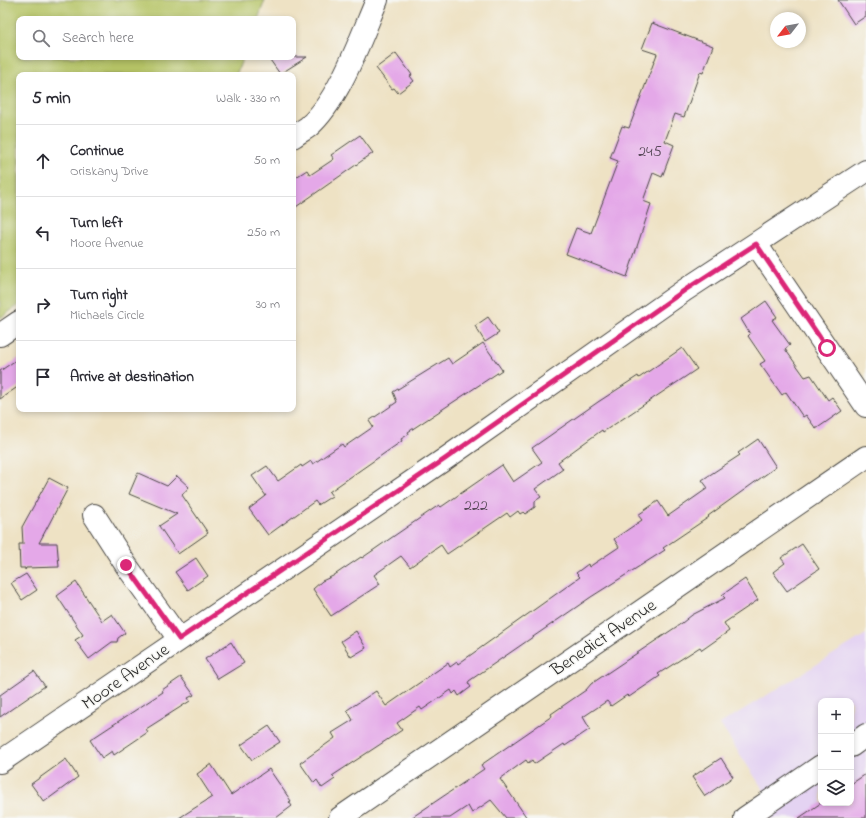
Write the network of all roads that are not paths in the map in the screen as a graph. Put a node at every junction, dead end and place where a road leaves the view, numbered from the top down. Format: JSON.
{"nodes":[{"id":1,"x":377,"y":0,"type":"edge"},
{"id":2,"x":296,"y":135,"type":"edge"},
{"id":3,"x":866,"y":171,"type":"edge"},
{"id":4,"x":756,"y":244,"type":"junction"},
{"id":5,"x":16,"y":324,"type":"edge"},
{"id":6,"x":0,"y":335,"type":"edge"},
{"id":7,"x":866,"y":406,"type":"edge"},
{"id":8,"x":866,"y":457,"type":"edge"},
{"id":9,"x":94,"y":515,"type":"dead end"},
{"id":10,"x":179,"y":639,"type":"junction"},
{"id":11,"x":866,"y":735,"type":"edge"},
{"id":12,"x":854,"y":744,"type":"edge"},
{"id":13,"x":0,"y":762,"type":"edge"},
{"id":14,"x":818,"y":768,"type":"edge"},
{"id":15,"x":340,"y":818,"type":"edge"},
{"id":16,"x":745,"y":818,"type":"edge"}],
"edges":[{"from":1,"to":2,"type":"street"},
{"from":3,"to":4,"type":"street","name":"Moore Avenue"},
{"from":4,"to":7,"type":"street"},
{"from":4,"to":10,"type":"street","name":"Moore Avenue"},
{"from":5,"to":6,"type":"street"},
{"from":8,"to":15,"type":"street","name":"Benedict Avenue"},
{"from":9,"to":10,"type":"street"},
{"from":10,"to":13,"type":"street","name":"Moore Avenue"},
{"from":11,"to":12,"type":"street"},
{"from":14,"to":16,"type":"street"}]}
